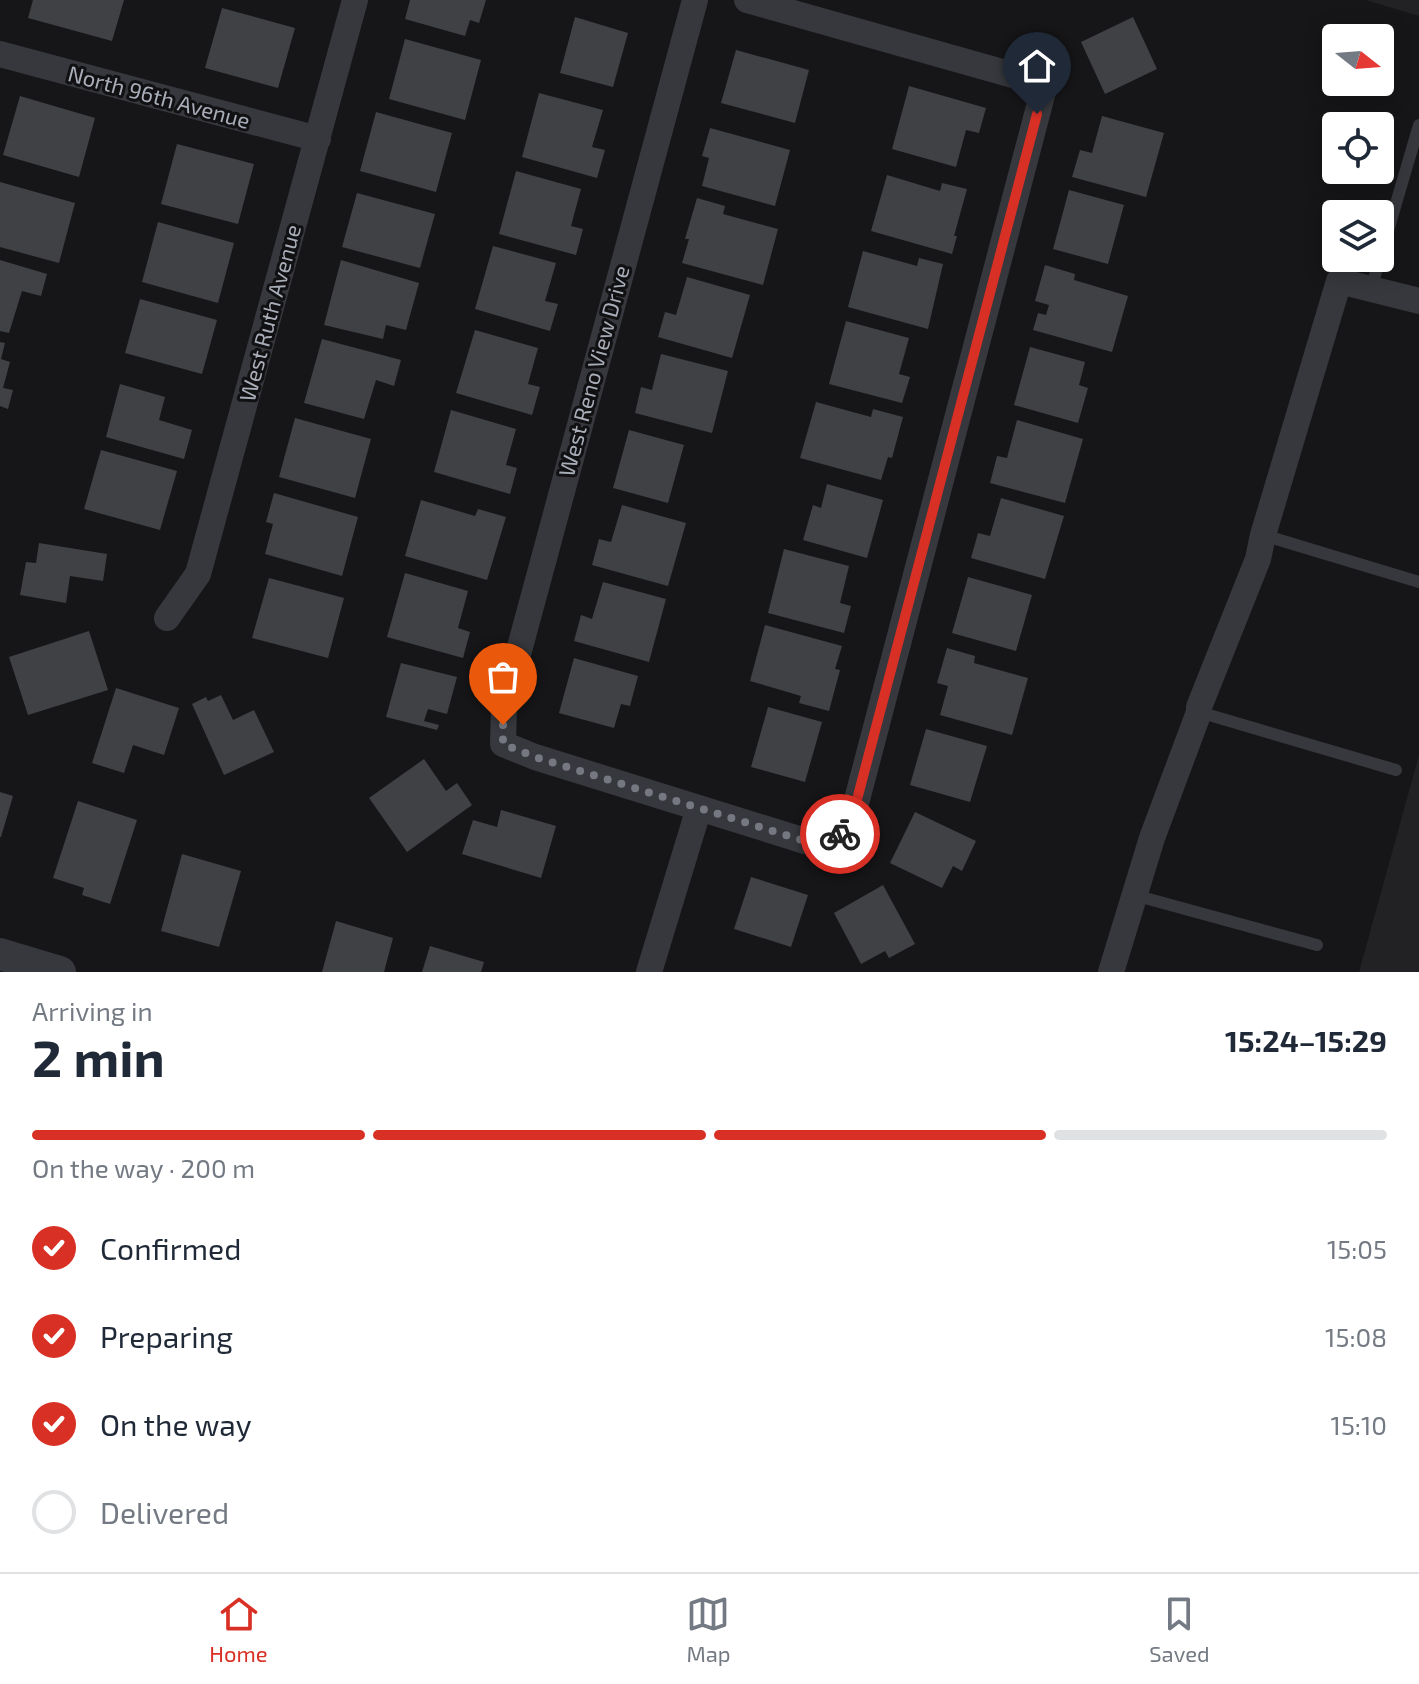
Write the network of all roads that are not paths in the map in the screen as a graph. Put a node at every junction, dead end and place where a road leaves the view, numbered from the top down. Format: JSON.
{"nodes":[{"id":1,"x":355,"y":0,"type":"edge"},
{"id":2,"x":695,"y":0,"type":"edge"},
{"id":3,"x":747,"y":0,"type":"edge"},
{"id":4,"x":0,"y":54,"type":"edge"},
{"id":5,"x":1419,"y":125,"type":"edge"},
{"id":6,"x":318,"y":139,"type":"junction"},
{"id":7,"x":1371,"y":289,"type":"junction"},
{"id":8,"x":1419,"y":301,"type":"edge"},
{"id":9,"x":1263,"y":535,"type":"junction"},
{"id":10,"x":1419,"y":582,"type":"edge"},
{"id":11,"x":167,"y":618,"type":"dead end"},
{"id":12,"x":1199,"y":712,"type":"junction"},
{"id":13,"x":1396,"y":770,"type":"dead end"},
{"id":14,"x":699,"y":808,"type":"junction"},
{"id":15,"x":1134,"y":895,"type":"junction"},
{"id":16,"x":1317,"y":945,"type":"dead end"},
{"id":17,"x":0,"y":954,"type":"edge"},
{"id":18,"x":60,"y":972,"type":"edge"},
{"id":19,"x":649,"y":972,"type":"edge"},
{"id":20,"x":1111,"y":972,"type":"edge"}],
"edges":[{"from":1,"to":6,"type":"street","name":"West Ruth Avenue"},
{"from":2,"to":14,"type":"street","name":"West Reno View Drive"},
{"from":3,"to":14,"type":"street"},
{"from":4,"to":6,"type":"street","name":"North 96th Avenue"},
{"from":5,"to":7,"type":"lane"},
{"from":6,"to":11,"type":"street","name":"West Ruth Avenue"},
{"from":7,"to":8,"type":"street"},
{"from":7,"to":9,"type":"street"},
{"from":9,"to":10,"type":"lane"},
{"from":9,"to":12,"type":"street"},
{"from":12,"to":13,"type":"lane"},
{"from":12,"to":15,"type":"street"},
{"from":14,"to":19,"type":"street"},
{"from":15,"to":16,"type":"lane"},
{"from":15,"to":20,"type":"street"},
{"from":17,"to":18,"type":"street"}]}
